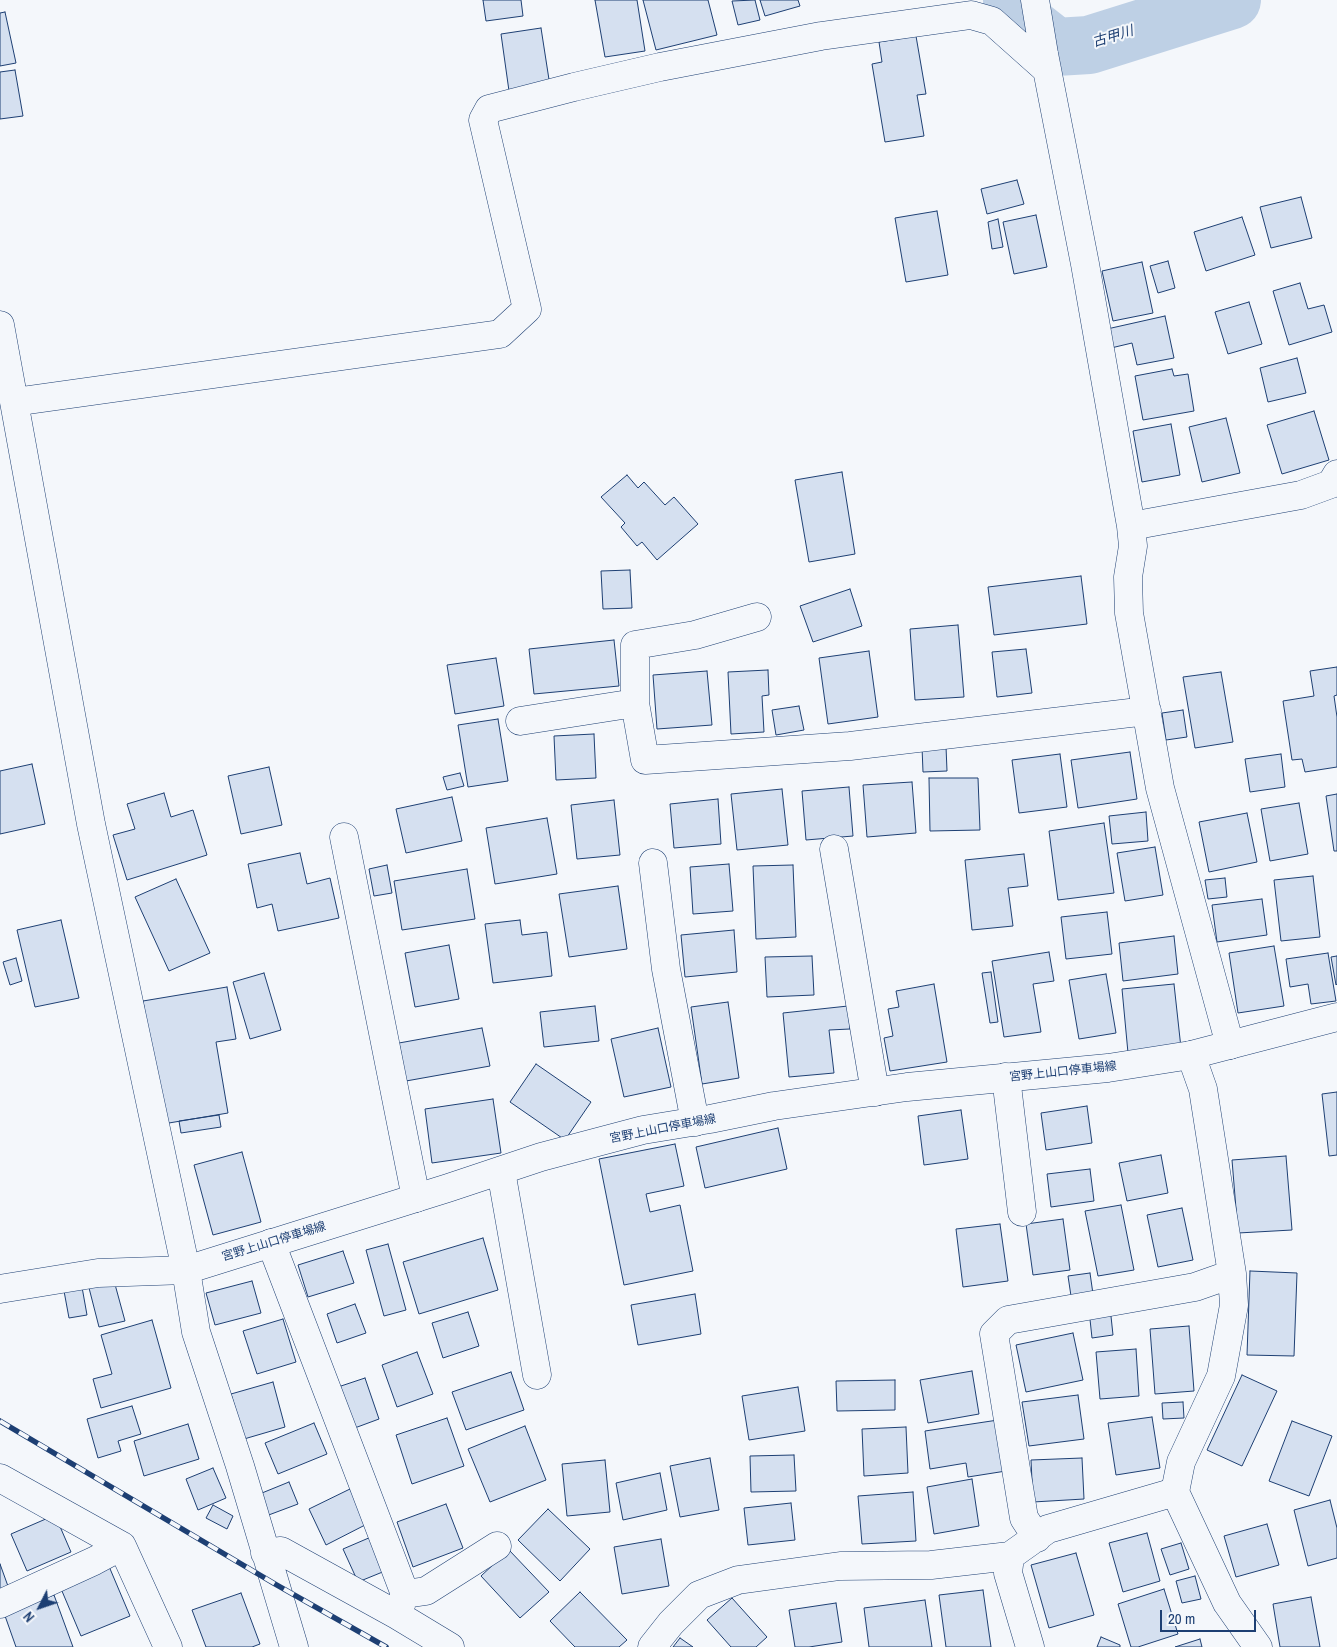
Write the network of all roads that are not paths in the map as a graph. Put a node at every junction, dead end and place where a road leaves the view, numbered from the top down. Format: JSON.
{"nodes":[{"id":1,"x":1035,"y":0,"type":"edge"},
{"id":2,"x":1047,"y":70,"type":"junction"},
{"id":3,"x":0,"y":325,"type":"edge"},
{"id":4,"x":14,"y":402,"type":"junction"},
{"id":5,"x":1337,"y":474,"type":"edge"},
{"id":6,"x":1131,"y":526,"type":"junction"},
{"id":7,"x":757,"y":617,"type":"dead end"},
{"id":8,"x":635,"y":703,"type":"junction"},
{"id":9,"x":1147,"y":710,"type":"junction"},
{"id":10,"x":520,"y":721,"type":"dead end"},
{"id":11,"x":344,"y":837,"type":"dead end"},
{"id":12,"x":834,"y":849,"type":"dead end"},
{"id":13,"x":653,"y":862,"type":"dead end"},
{"id":14,"x":1337,"y":1018,"type":"edge"},
{"id":15,"x":1230,"y":1045,"type":"junction"},
{"id":16,"x":1191,"y":1056,"type":"junction"},
{"id":17,"x":1006,"y":1077,"type":"junction"},
{"id":18,"x":875,"y":1092,"type":"junction"},
{"id":19,"x":695,"y":1122,"type":"junction"},
{"id":20,"x":501,"y":1170,"type":"junction"},
{"id":21,"x":416,"y":1198,"type":"junction"},
{"id":22,"x":1022,"y":1212,"type":"dead end"},
{"id":23,"x":271,"y":1243,"type":"junction"},
{"id":24,"x":186,"y":1270,"type":"junction"},
{"id":25,"x":1232,"y":1274,"type":"junction"},
{"id":26,"x":0,"y":1289,"type":"edge"},
{"id":27,"x":537,"y":1375,"type":"dead end"},
{"id":28,"x":0,"y":1478,"type":"edge"},
{"id":29,"x":1176,"y":1492,"type":"junction"},
{"id":30,"x":1037,"y":1538,"type":"junction"},
{"id":31,"x":122,"y":1546,"type":"junction"},
{"id":32,"x":497,"y":1546,"type":"dead end"},
{"id":33,"x":266,"y":1553,"type":"junction"},
{"id":34,"x":1010,"y":1556,"type":"junction"},
{"id":35,"x":0,"y":1604,"type":"edge"},
{"id":36,"x":401,"y":1605,"type":"junction"},
{"id":37,"x":168,"y":1647,"type":"edge"},
{"id":38,"x":294,"y":1647,"type":"edge"},
{"id":39,"x":450,"y":1647,"type":"edge"},
{"id":40,"x":652,"y":1647,"type":"edge"},
{"id":41,"x":1030,"y":1647,"type":"edge"},
{"id":42,"x":1258,"y":1647,"type":"edge"}],
"edges":[{"from":1,"to":2,"type":"street"},
{"from":2,"to":4,"type":"street"},
{"from":2,"to":6,"type":"street"},
{"from":3,"to":4,"type":"street"},
{"from":4,"to":24,"type":"street"},
{"from":5,"to":6,"type":"street"},
{"from":6,"to":9,"type":"street"},
{"from":7,"to":8,"type":"street"},
{"from":8,"to":9,"type":"street"},
{"from":8,"to":10,"type":"street"},
{"from":9,"to":15,"type":"street"},
{"from":11,"to":21,"type":"street"},
{"from":12,"to":18,"type":"street"},
{"from":13,"to":19,"type":"street"},
{"from":14,"to":15,"type":"street","name":"宮野上山口停車場線"},
{"from":15,"to":16,"type":"street","name":"宮野上山口停車場線"},
{"from":16,"to":17,"type":"street","name":"宮野上山口停車場線"},
{"from":16,"to":25,"type":"street"},
{"from":17,"to":18,"type":"street","name":"宮野上山口停車場線"},
{"from":17,"to":22,"type":"street"},
{"from":18,"to":19,"type":"street","name":"宮野上山口停車場線"},
{"from":19,"to":20,"type":"street","name":"宮野上山口停車場線"},
{"from":20,"to":21,"type":"street","name":"宮野上山口停車場線"},
{"from":20,"to":27,"type":"street"},
{"from":21,"to":23,"type":"street","name":"宮野上山口停車場線"},
{"from":23,"to":24,"type":"street","name":"宮野上山口停車場線"},
{"from":23,"to":36,"type":"street"},
{"from":24,"to":26,"type":"street","name":"宮野上山口停車場線"},
{"from":24,"to":33,"type":"street"},
{"from":25,"to":29,"type":"street"},
{"from":25,"to":30,"type":"street"},
{"from":28,"to":31,"type":"street"},
{"from":29,"to":30,"type":"street"},
{"from":29,"to":42,"type":"street"},
{"from":30,"to":34,"type":"street"},
{"from":31,"to":35,"type":"street"},
{"from":31,"to":37,"type":"street"},
{"from":32,"to":36,"type":"street"},
{"from":33,"to":36,"type":"street"},
{"from":33,"to":38,"type":"street"},
{"from":34,"to":40,"type":"street"},
{"from":34,"to":41,"type":"street"},
{"from":36,"to":39,"type":"street"}]}
